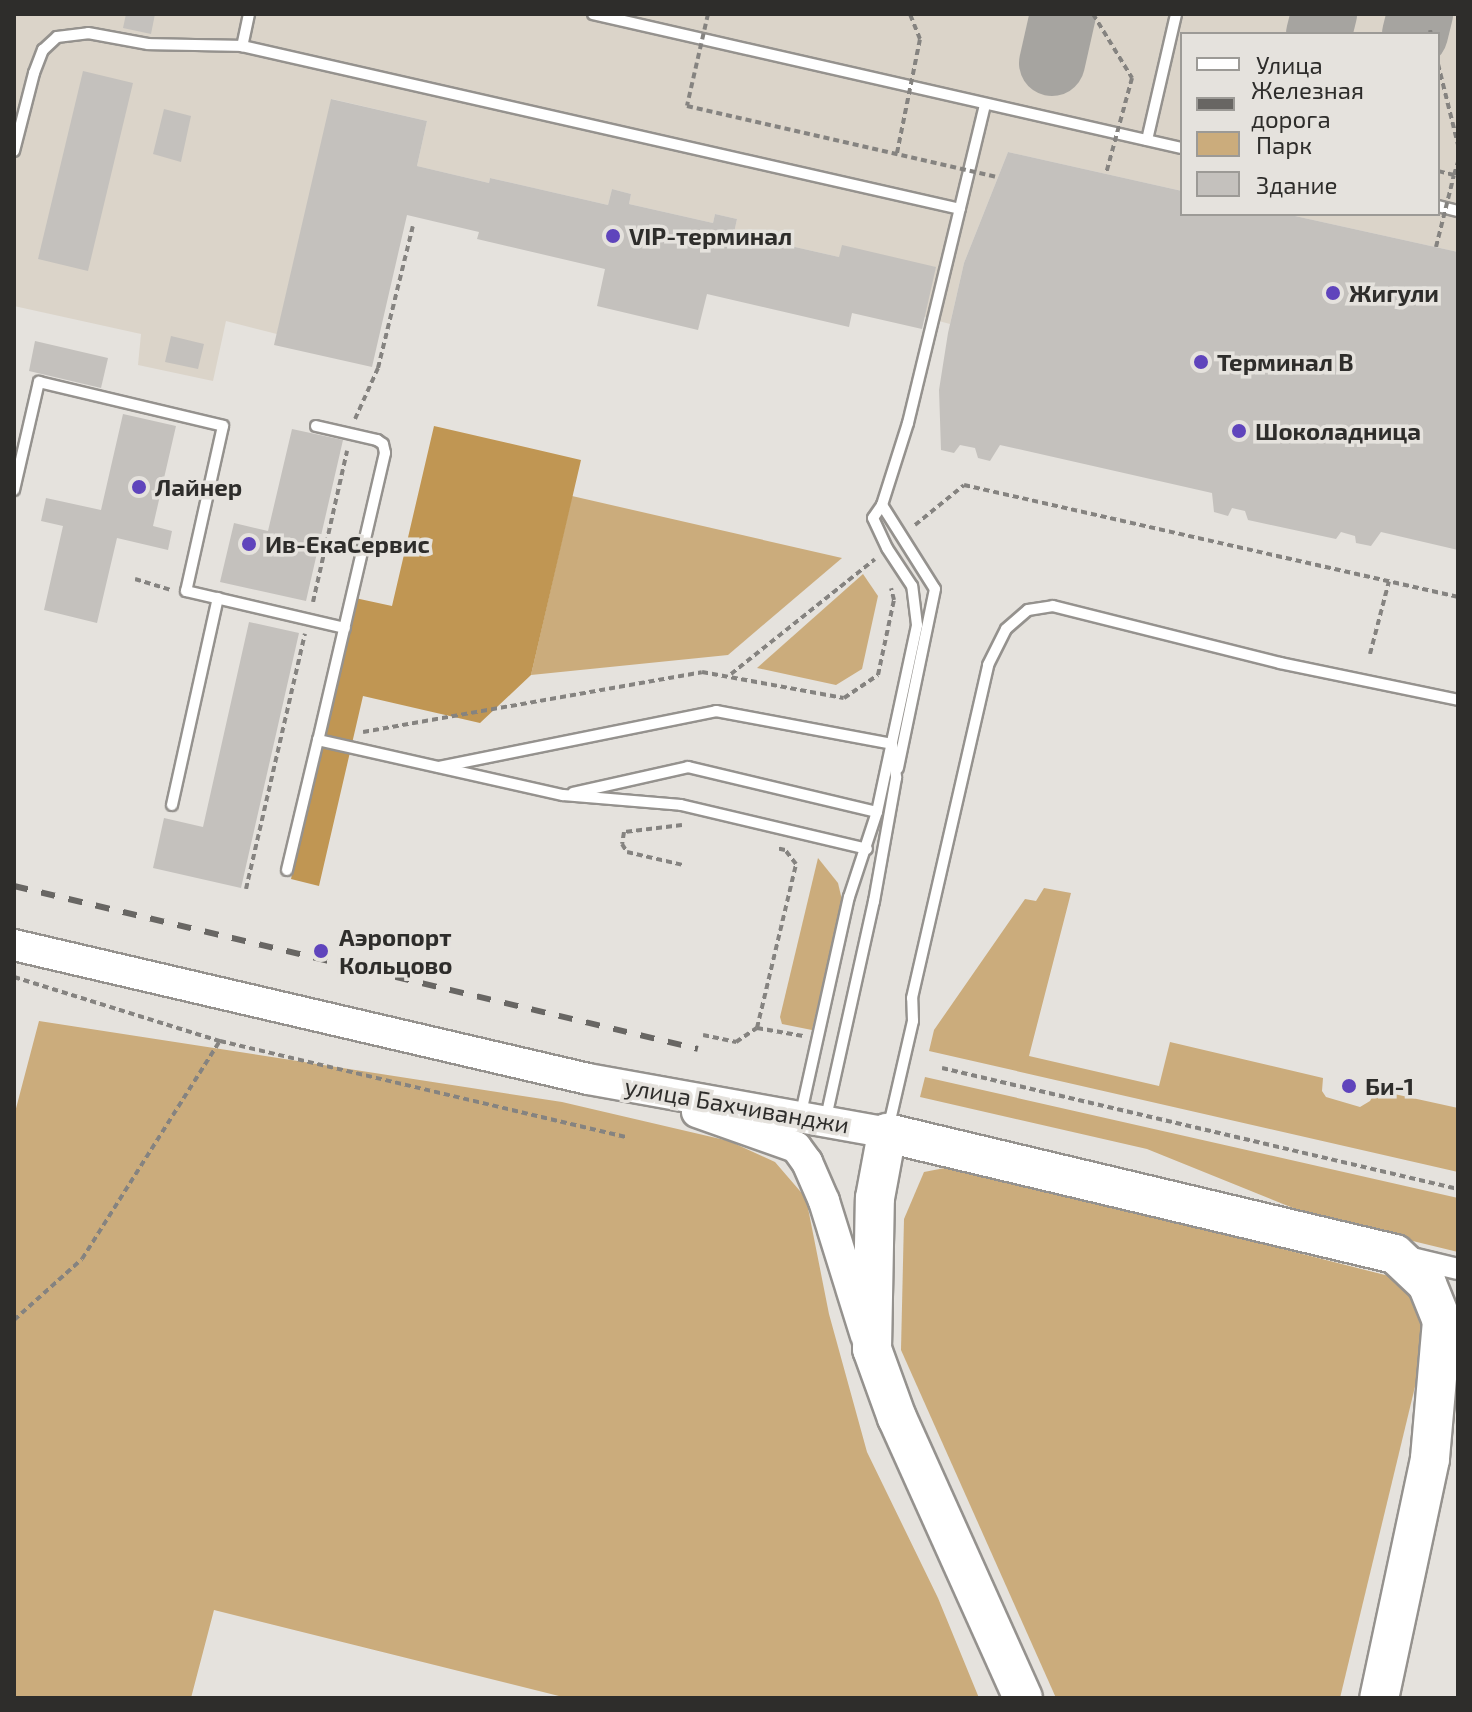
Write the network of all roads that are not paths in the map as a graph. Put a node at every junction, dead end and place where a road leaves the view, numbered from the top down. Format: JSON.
{"nodes":[{"id":1,"x":249,"y":14,"type":"edge"},
{"id":2,"x":593,"y":14,"type":"edge"},
{"id":3,"x":1176,"y":14,"type":"edge"},
{"id":4,"x":242,"y":46,"type":"junction"},
{"id":5,"x":985,"y":105,"type":"junction"},
{"id":6,"x":1147,"y":140,"type":"junction"},
{"id":7,"x":1180,"y":148,"type":"edge"},
{"id":8,"x":14,"y":151,"type":"edge"},
{"id":9,"x":960,"y":209,"type":"junction"},
{"id":10,"x":316,"y":426,"type":"dead end"},
{"id":11,"x":14,"y":490,"type":"edge"},
{"id":12,"x":882,"y":505,"type":"junction"},
{"id":13,"x":218,"y":598,"type":"junction"},
{"id":14,"x":345,"y":628,"type":"junction"},
{"id":15,"x":1458,"y":700,"type":"edge"},
{"id":16,"x":318,"y":740,"type":"junction"},
{"id":17,"x":892,"y":744,"type":"junction"},
{"id":18,"x":439,"y":767,"type":"junction"},
{"id":19,"x":896,"y":778,"type":"junction"},
{"id":20,"x":563,"y":795,"type":"junction"},
{"id":21,"x":172,"y":805,"type":"dead end"},
{"id":22,"x":877,"y":812,"type":"junction"},
{"id":23,"x":867,"y":849,"type":"junction"},
{"id":24,"x":287,"y":870,"type":"dead end"},
{"id":25,"x":14,"y":945,"type":"edge"},
{"id":26,"x":588,"y":1079,"type":"junction"},
{"id":27,"x":813,"y":1118,"type":"junction"},
{"id":28,"x":887,"y":1133,"type":"junction"},
{"id":29,"x":796,"y":1147,"type":"junction"},
{"id":30,"x":1395,"y":1254,"type":"junction"},
{"id":31,"x":1458,"y":1269,"type":"edge"},
{"id":32,"x":872,"y":1349,"type":"junction"},
{"id":33,"x":1458,"y":1379,"type":"edge"},
{"id":34,"x":1430,"y":1459,"type":"junction"},
{"id":35,"x":1400,"y":1601,"type":"junction"},
{"id":36,"x":981,"y":1607,"type":"junction"},
{"id":37,"x":1023,"y":1698,"type":"edge"},
{"id":38,"x":1037,"y":1698,"type":"edge"},
{"id":39,"x":1357,"y":1698,"type":"edge"},
{"id":40,"x":1379,"y":1698,"type":"edge"}],
"edges":[{"from":1,"to":4,"type":"lane"},
{"from":2,"to":5,"type":"lane"},
{"from":3,"to":6,"type":"lane"},
{"from":4,"to":8,"type":"lane"},
{"from":4,"to":9,"type":"lane"},
{"from":5,"to":6,"type":"lane"},
{"from":5,"to":9,"type":"lane"},
{"from":6,"to":7,"type":"lane"},
{"from":9,"to":12,"type":"lane"},
{"from":10,"to":14,"type":"lane"},
{"from":11,"to":13,"type":"lane"},
{"from":12,"to":17,"type":"lane"},
{"from":12,"to":19,"type":"lane"},
{"from":13,"to":14,"type":"lane"},
{"from":13,"to":21,"type":"lane"},
{"from":14,"to":16,"type":"lane"},
{"from":15,"to":28,"type":"lane"},
{"from":16,"to":18,"type":"lane"},
{"from":16,"to":24,"type":"lane"},
{"from":17,"to":18,"type":"lane"},
{"from":17,"to":19,"type":"lane"},
{"from":17,"to":22,"type":"lane"},
{"from":18,"to":20,"type":"lane"},
{"from":19,"to":27,"type":"lane"},
{"from":20,"to":22,"type":"lane"},
{"from":20,"to":23,"type":"lane"},
{"from":22,"to":23,"type":"lane"},
{"from":23,"to":27,"type":"lane"},
{"from":25,"to":26,"type":"main road","name":"улица Бахчиванджи"},
{"from":26,"to":27,"type":"main road","name":"улица Бахчиванджи"},
{"from":26,"to":29,"type":"main road"},
{"from":27,"to":28,"type":"main road","name":"улица Бахчиванджи"},
{"from":27,"to":29,"type":"lane"},
{"from":28,"to":30,"type":"highway","name":"улица Бахчиванджи"},
{"from":28,"to":32,"type":"highway"},
{"from":29,"to":32,"type":"main road"},
{"from":30,"to":31,"type":"street","name":"улица Бахчиванджи"},
{"from":30,"to":34,"type":"highway"},
{"from":32,"to":36,"type":"highway"},
{"from":33,"to":34,"type":"highway"},
{"from":34,"to":35,"type":"highway"},
{"from":35,"to":39,"type":"highway"},
{"from":35,"to":40,"type":"highway"},
{"from":36,"to":37,"type":"highway"},
{"from":36,"to":38,"type":"highway"}]}
